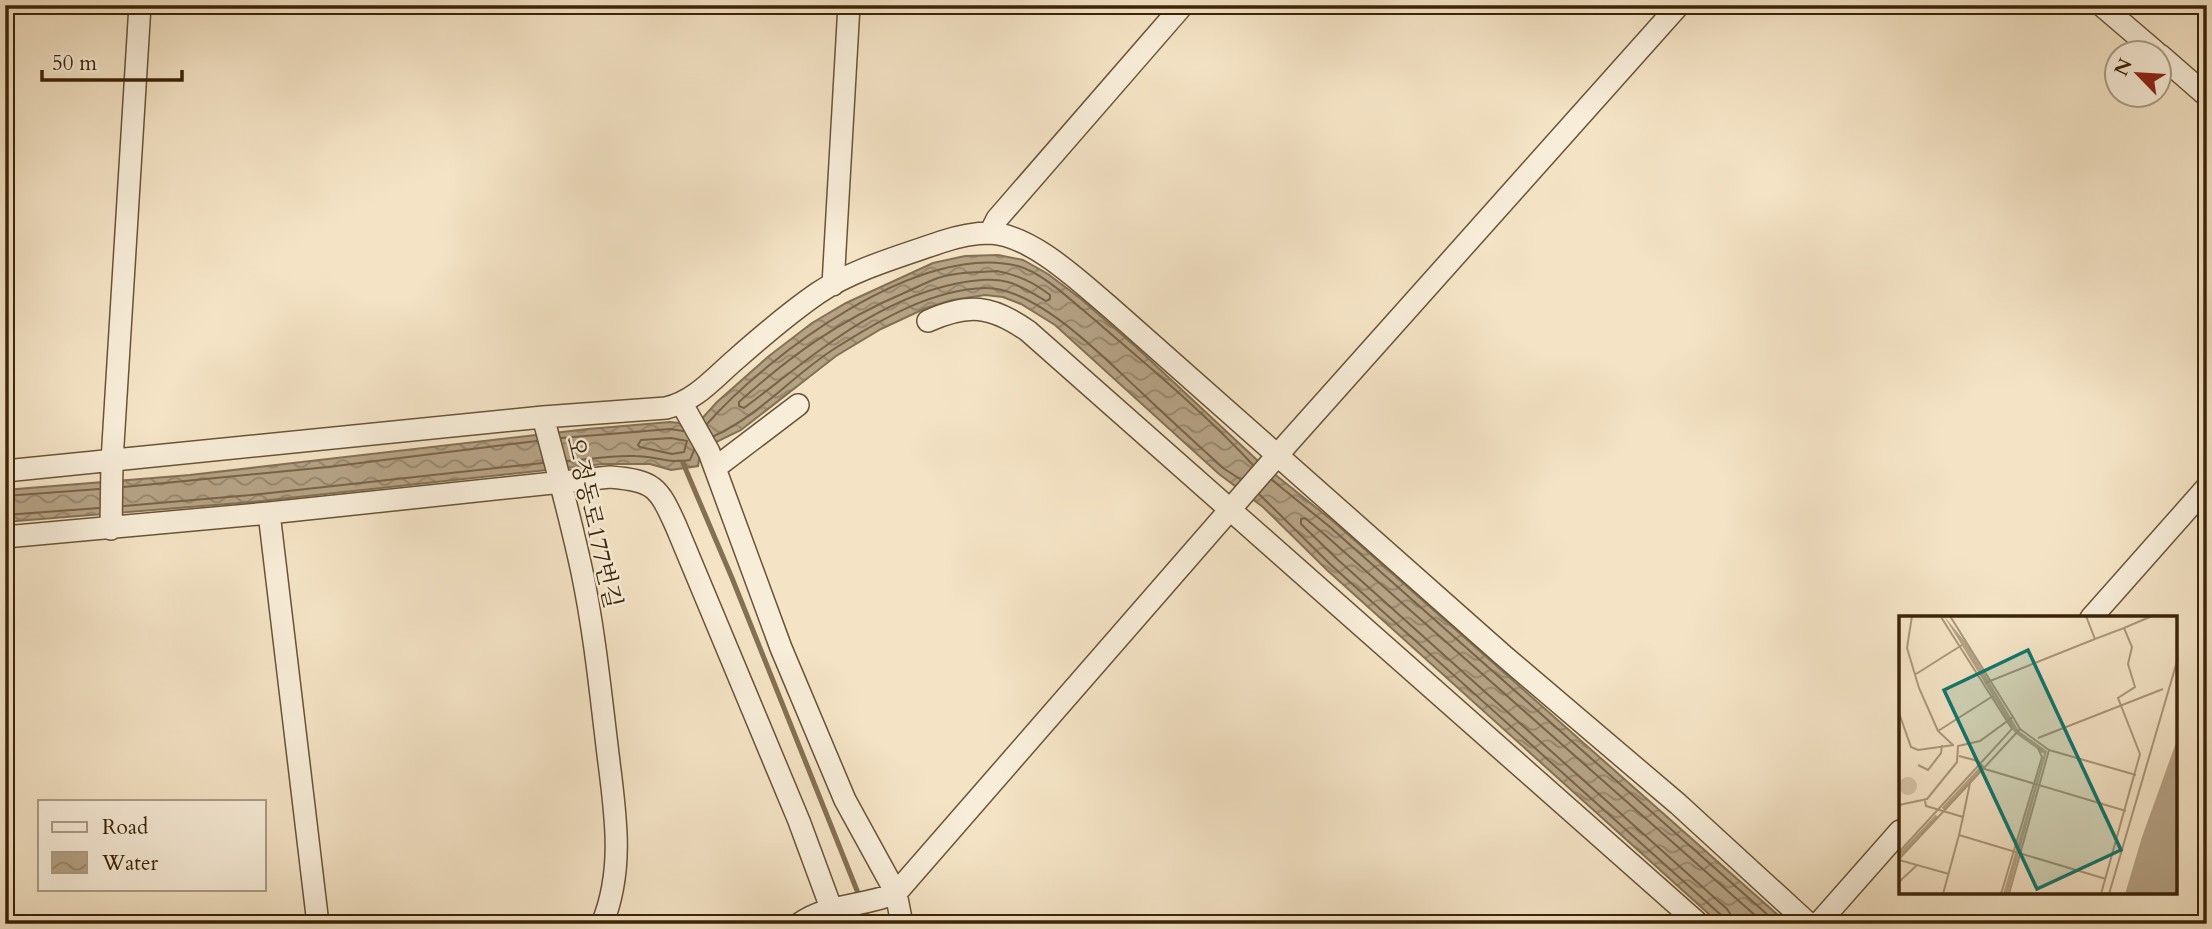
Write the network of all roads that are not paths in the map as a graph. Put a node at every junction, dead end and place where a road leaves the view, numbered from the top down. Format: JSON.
{"nodes":[{"id":1,"x":140,"y":5,"type":"edge"},
{"id":2,"x":849,"y":5,"type":"edge"},
{"id":3,"x":1183,"y":5,"type":"edge"},
{"id":4,"x":1679,"y":5,"type":"edge"},
{"id":5,"x":2101,"y":5,"type":"edge"},
{"id":6,"x":2139,"y":38,"type":"edge"},
{"id":7,"x":2174,"y":68,"type":"edge"},
{"id":8,"x":2207,"y":96,"type":"edge"},
{"id":9,"x":990,"y":233,"type":"junction"},
{"id":10,"x":833,"y":285,"type":"junction"},
{"id":11,"x":928,"y":321,"type":"dead end"},
{"id":12,"x":798,"y":405,"type":"dead end"},
{"id":13,"x":684,"y":407,"type":"junction"},
{"id":14,"x":544,"y":421,"type":"junction"},
{"id":15,"x":1274,"y":458,"type":"junction"},
{"id":16,"x":712,"y":460,"type":"junction"},
{"id":17,"x":112,"y":465,"type":"junction"},
{"id":18,"x":5,"y":471,"type":"edge"},
{"id":19,"x":558,"y":479,"type":"junction"},
{"id":20,"x":2207,"y":487,"type":"edge"},
{"id":21,"x":1233,"y":506,"type":"junction"},
{"id":22,"x":269,"y":513,"type":"junction"},
{"id":23,"x":111,"y":524,"type":"junction"},
{"id":24,"x":5,"y":537,"type":"edge"},
{"id":25,"x":2093,"y":616,"type":"edge"},
{"id":26,"x":1899,"y":832,"type":"edge"},
{"id":27,"x":892,"y":895,"type":"junction"},
{"id":28,"x":835,"y":913,"type":"edge"},
{"id":29,"x":318,"y":924,"type":"edge"},
{"id":30,"x":602,"y":924,"type":"edge"},
{"id":31,"x":799,"y":924,"type":"edge"},
{"id":32,"x":902,"y":924,"type":"edge"},
{"id":33,"x":1699,"y":924,"type":"edge"},
{"id":34,"x":1809,"y":924,"type":"edge"},
{"id":35,"x":1818,"y":924,"type":"edge"}],
"edges":[{"from":1,"to":17,"type":"lane"},
{"from":2,"to":10,"type":"lane"},
{"from":3,"to":9,"type":"lane"},
{"from":4,"to":15,"type":"lane"},
{"from":5,"to":6,"type":"lane"},
{"from":7,"to":8,"type":"lane"},
{"from":9,"to":10,"type":"lane","name":"오정동로177번길"},
{"from":9,"to":15,"type":"lane"},
{"from":10,"to":13,"type":"lane","name":"오정동로177번길"},
{"from":11,"to":21,"type":"lane"},
{"from":12,"to":16,"type":"lane"},
{"from":13,"to":14,"type":"lane","name":"오정동로177번길"},
{"from":13,"to":16,"type":"lane"},
{"from":14,"to":17,"type":"lane"},
{"from":14,"to":19,"type":"lane","name":"오정동로177번길"},
{"from":15,"to":21,"type":"lane"},
{"from":15,"to":34,"type":"lane"},
{"from":16,"to":27,"type":"lane"},
{"from":17,"to":18,"type":"lane"},
{"from":17,"to":23,"type":"lane"},
{"from":19,"to":22,"type":"lane"},
{"from":19,"to":28,"type":"lane"},
{"from":19,"to":30,"type":"lane","name":"오정동로177번길"},
{"from":20,"to":25,"type":"lane"},
{"from":21,"to":27,"type":"lane"},
{"from":21,"to":33,"type":"lane"},
{"from":22,"to":23,"type":"lane"},
{"from":22,"to":29,"type":"lane"},
{"from":23,"to":24,"type":"lane"},
{"from":26,"to":35,"type":"lane"},
{"from":27,"to":28,"type":"lane"},
{"from":27,"to":32,"type":"lane"},
{"from":28,"to":31,"type":"lane"}]}
